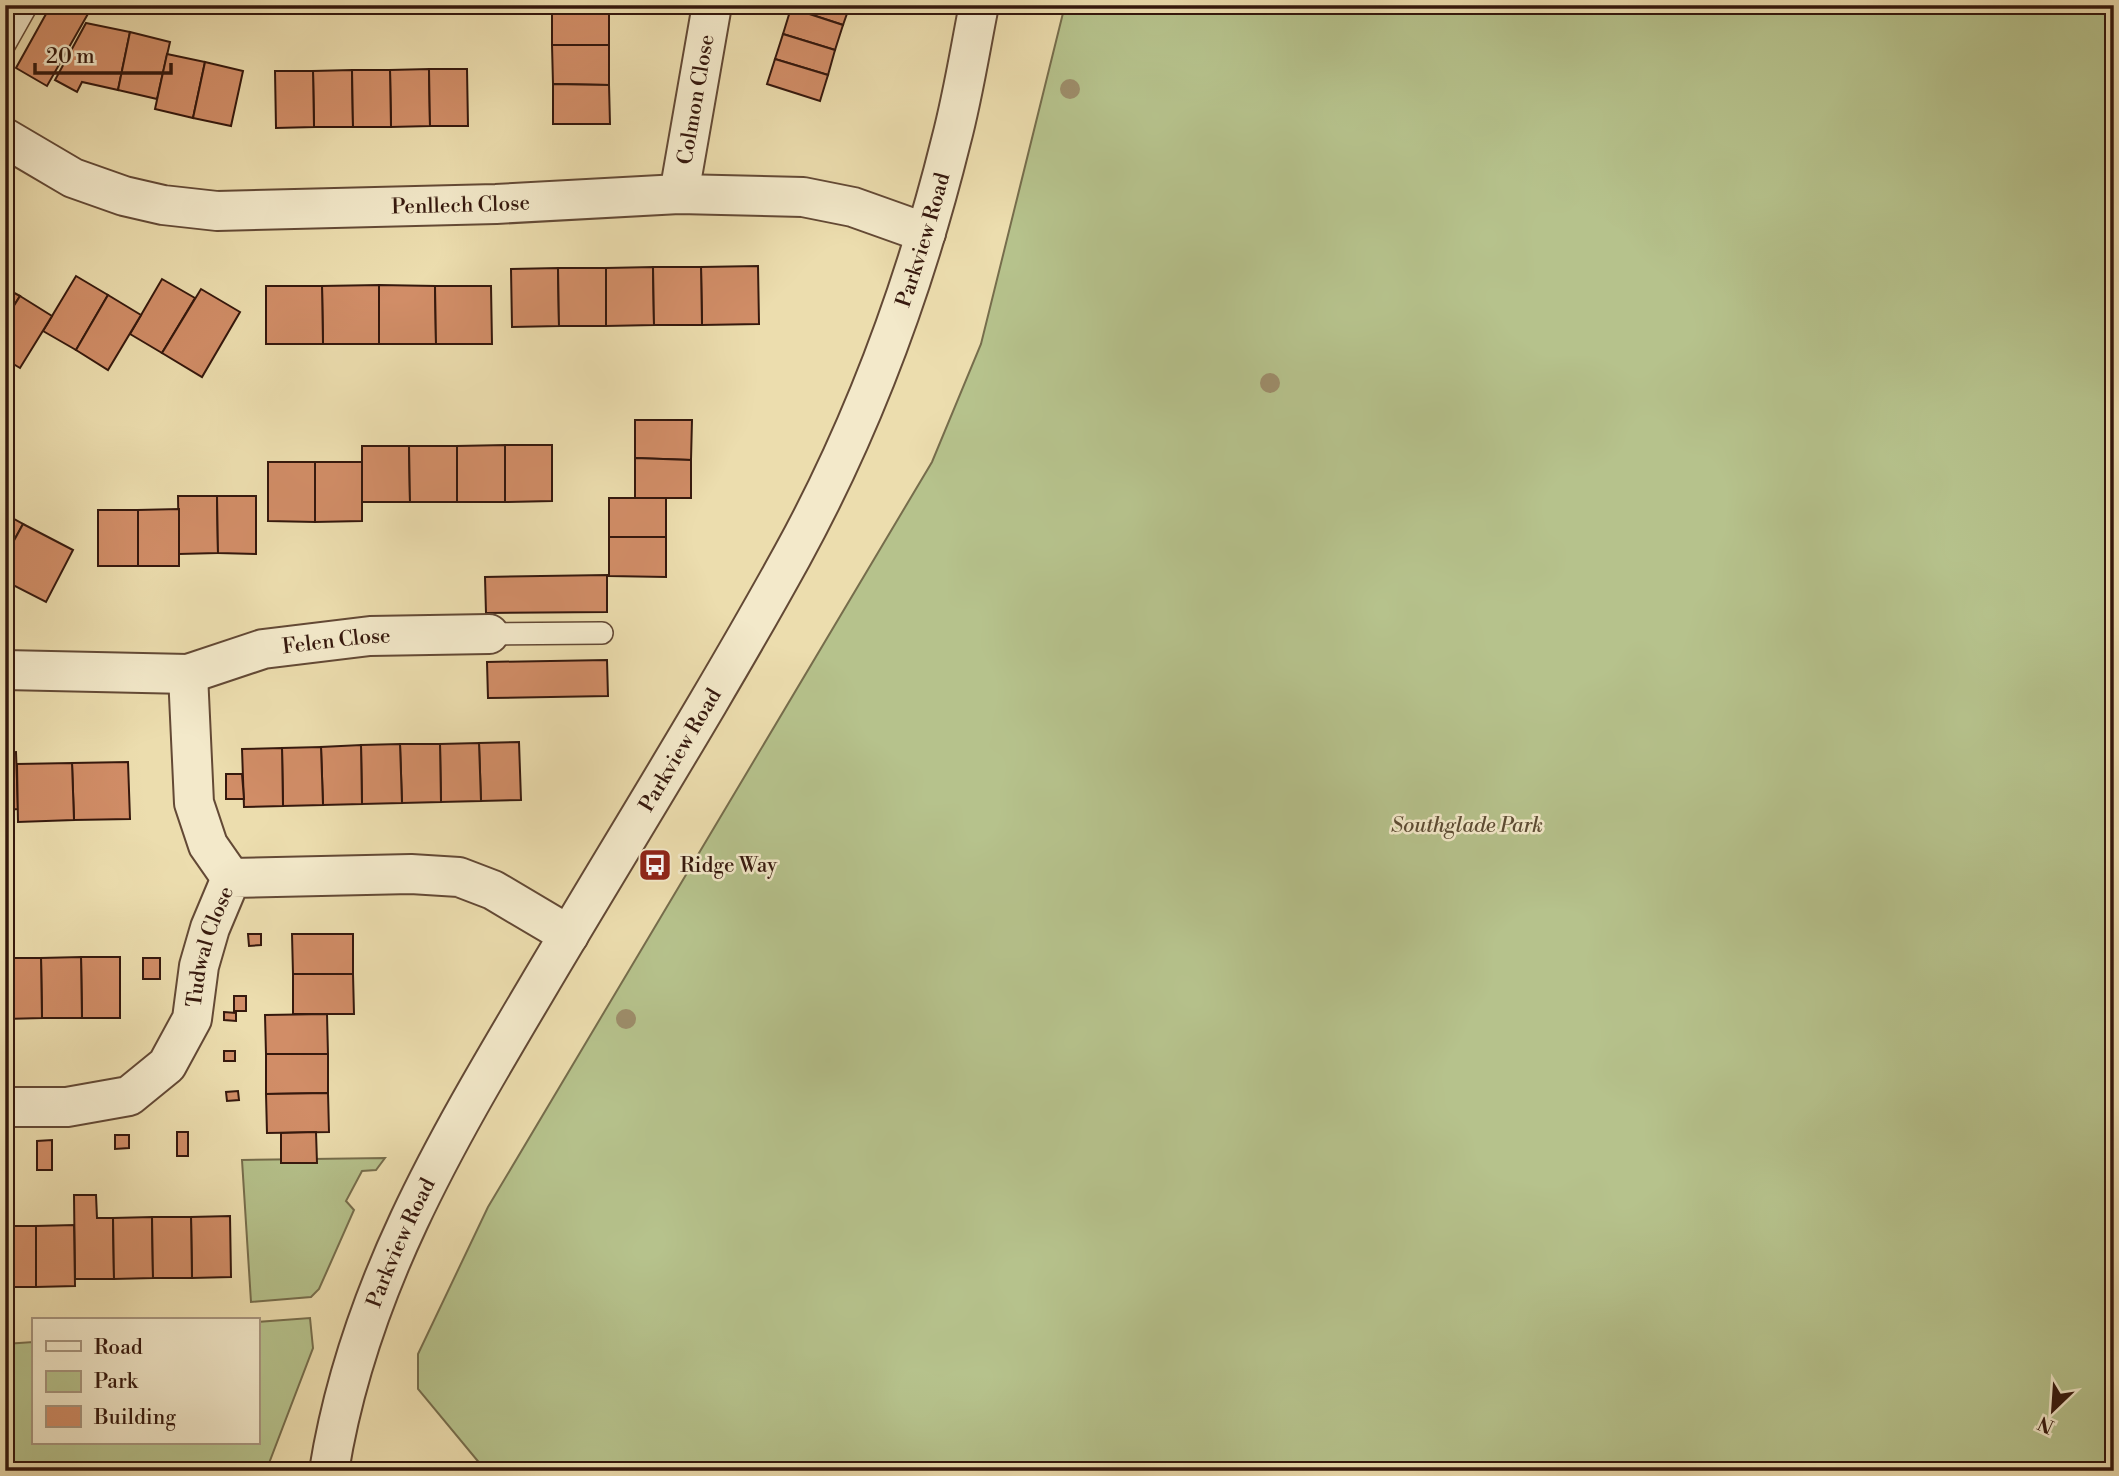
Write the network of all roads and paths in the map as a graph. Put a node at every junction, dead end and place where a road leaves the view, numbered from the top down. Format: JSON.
{"nodes":[{"id":1,"x":27,"y":5,"type":"edge"},
{"id":2,"x":712,"y":5,"type":"edge"},
{"id":3,"x":978,"y":5,"type":"edge"},
{"id":4,"x":5,"y":44,"type":"edge"},
{"id":5,"x":5,"y":138,"type":"edge"},
{"id":6,"x":679,"y":194,"type":"junction"},
{"id":7,"x":926,"y":233,"type":"junction"},
{"id":8,"x":602,"y":633,"type":"dead end"},
{"id":9,"x":489,"y":634,"type":"joint"},
{"id":10,"x":5,"y":670,"type":"edge"},
{"id":11,"x":188,"y":674,"type":"junction"},
{"id":12,"x":231,"y":878,"type":"junction"},
{"id":13,"x":569,"y":934,"type":"junction"},
{"id":14,"x":5,"y":1107,"type":"edge"},
{"id":15,"x":328,"y":1471,"type":"edge"}],
"edges":[{"from":1,"to":4,"type":"lane"},
{"from":2,"to":6,"type":"street","name":"Colmon Close"},
{"from":3,"to":7,"type":"street","name":"Parkview Road"},
{"from":5,"to":6,"type":"street","name":"Penllech Close"},
{"from":6,"to":7,"type":"street","name":"Penllech Close"},
{"from":7,"to":13,"type":"street","name":"Parkview Road"},
{"from":8,"to":9,"type":"lane"},
{"from":9,"to":11,"type":"street","name":"Felen Close"},
{"from":10,"to":11,"type":"street","name":"Felen Close"},
{"from":11,"to":12,"type":"street"},
{"from":12,"to":13,"type":"street","name":"Tudwal Close"},
{"from":12,"to":14,"type":"street","name":"Tudwal Close"},
{"from":13,"to":15,"type":"street","name":"Parkview Road"}]}
